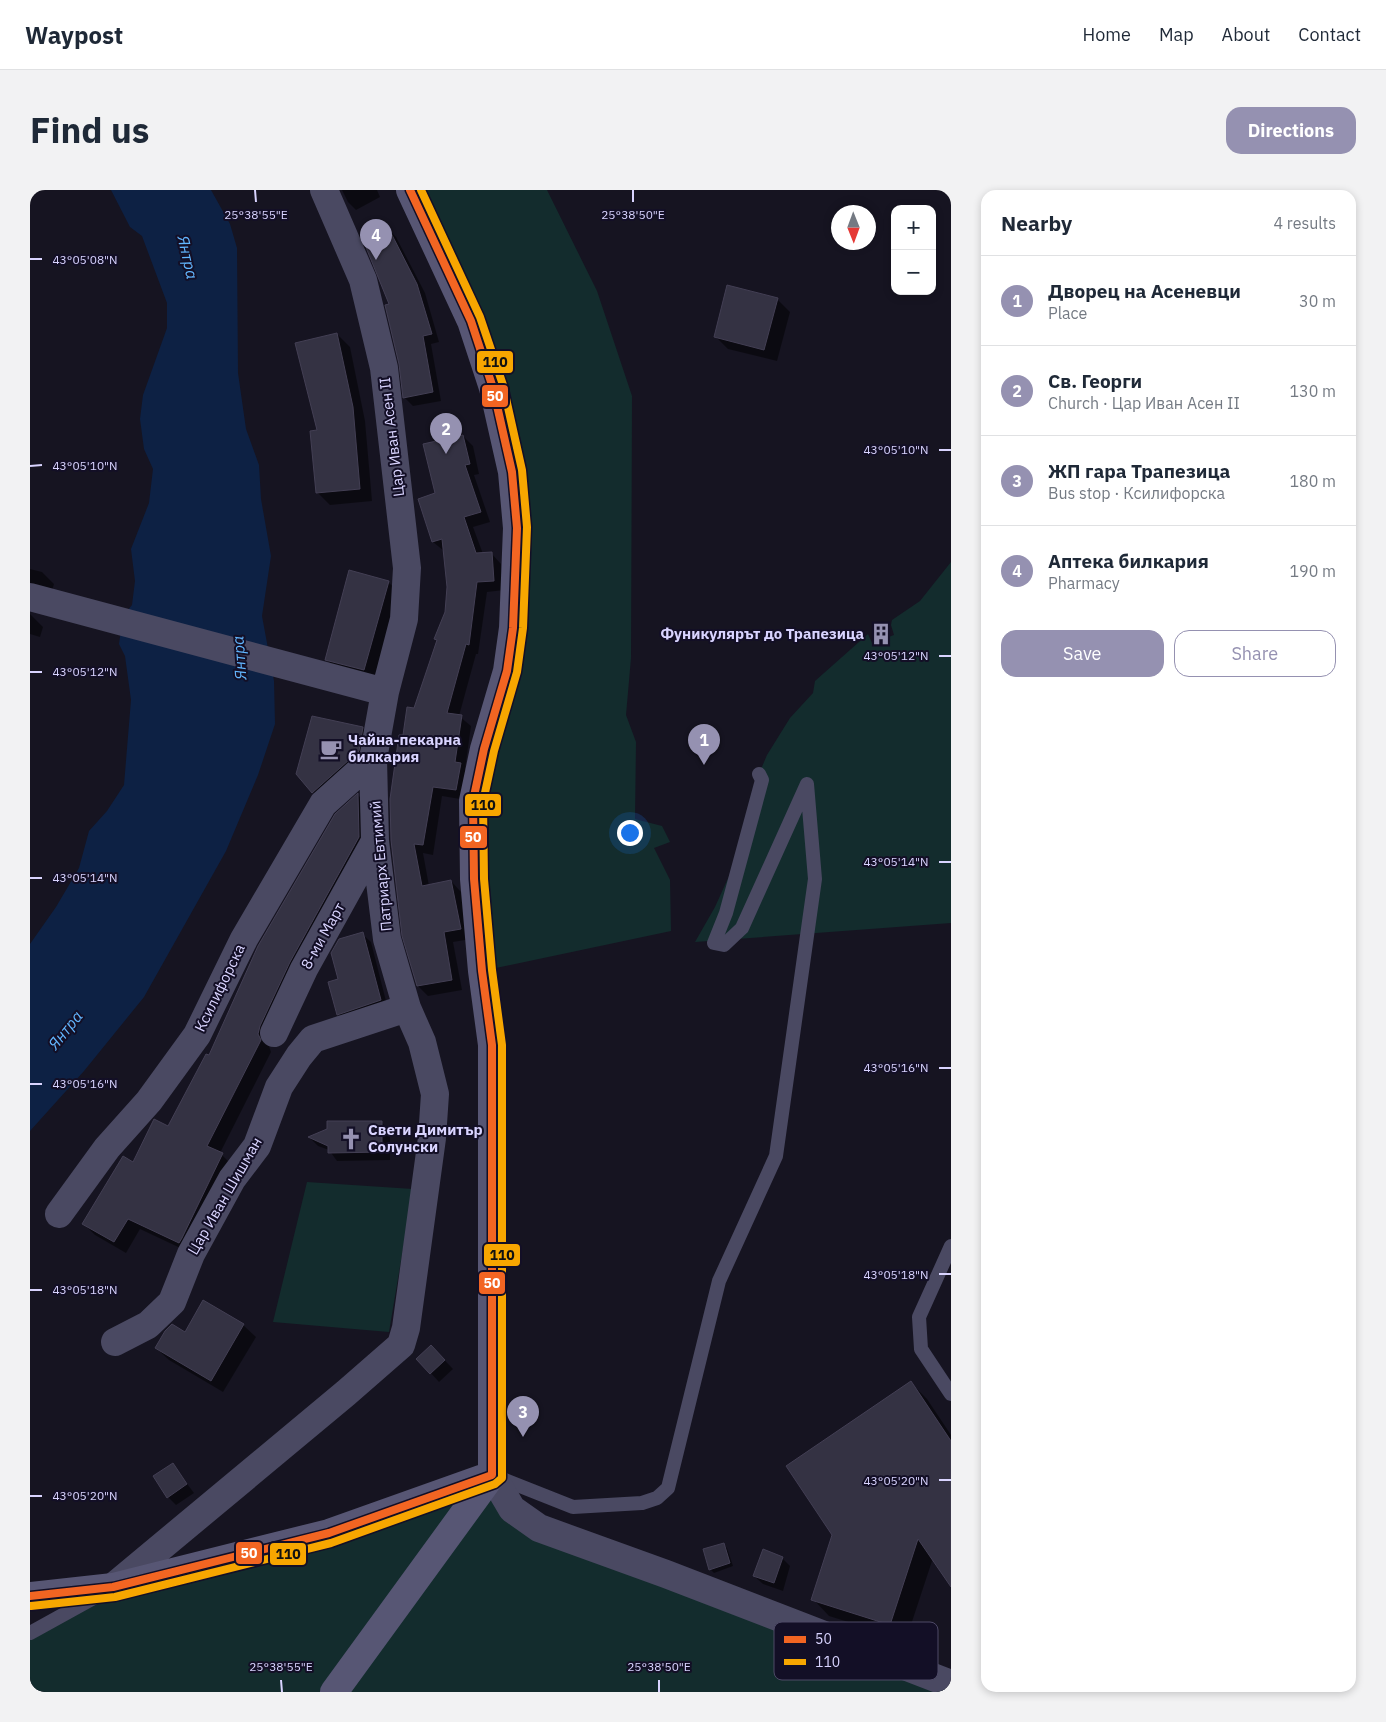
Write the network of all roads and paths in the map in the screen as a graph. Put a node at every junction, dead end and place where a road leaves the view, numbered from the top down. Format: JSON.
{"nodes":[{"id":1,"x":324,"y":190,"type":"edge"},
{"id":2,"x":410,"y":190,"type":"edge"},
{"id":3,"x":30,"y":597,"type":"edge"},
{"id":4,"x":385,"y":692,"type":"junction"},
{"id":5,"x":373,"y":759,"type":"junction"},
{"id":6,"x":759,"y":774,"type":"dead end"},
{"id":7,"x":375,"y":841,"type":"junction"},
{"id":8,"x":407,"y":1008,"type":"junction"},
{"id":9,"x":274,"y":1033,"type":"dead end"},
{"id":10,"x":59,"y":1214,"type":"dead end"},
{"id":11,"x":951,"y":1246,"type":"edge"},
{"id":12,"x":115,"y":1342,"type":"dead end"},
{"id":13,"x":951,"y":1394,"type":"edge"},
{"id":14,"x":492,"y":1475,"type":"junction"},
{"id":15,"x":113,"y":1587,"type":"junction"},
{"id":16,"x":30,"y":1596,"type":"edge"},
{"id":17,"x":790,"y":1622,"type":"edge"},
{"id":18,"x":30,"y":1633,"type":"edge"},
{"id":19,"x":938,"y":1679,"type":"edge"},
{"id":20,"x":951,"y":1684,"type":"edge"},
{"id":21,"x":334,"y":1692,"type":"edge"}],
"edges":[{"from":1,"to":4,"type":"street","name":"Цар Иван Асен II"},
{"from":2,"to":14,"type":"street"},
{"from":3,"to":4,"type":"street"},
{"from":4,"to":5,"type":"street","name":"Патриарх Евтимий"},
{"from":5,"to":7,"type":"street","name":"Патриарх Евтимий"},
{"from":5,"to":10,"type":"street","name":"Ксилифорска"},
{"from":6,"to":14,"type":"lane"},
{"from":7,"to":8,"type":"street","name":"Патриарх Евтимий"},
{"from":7,"to":9,"type":"street","name":"8-ми Март"},
{"from":8,"to":12,"type":"street","name":"Цар Иван Шишман"},
{"from":8,"to":15,"type":"street","name":"Патриарх Евтимий"},
{"from":11,"to":13,"type":"lane"},
{"from":14,"to":15,"type":"street"},
{"from":14,"to":17,"type":"street"},
{"from":14,"to":21,"type":"street"},
{"from":15,"to":16,"type":"street"},
{"from":15,"to":18,"type":"lane"},
{"from":19,"to":20,"type":"street"}]}
